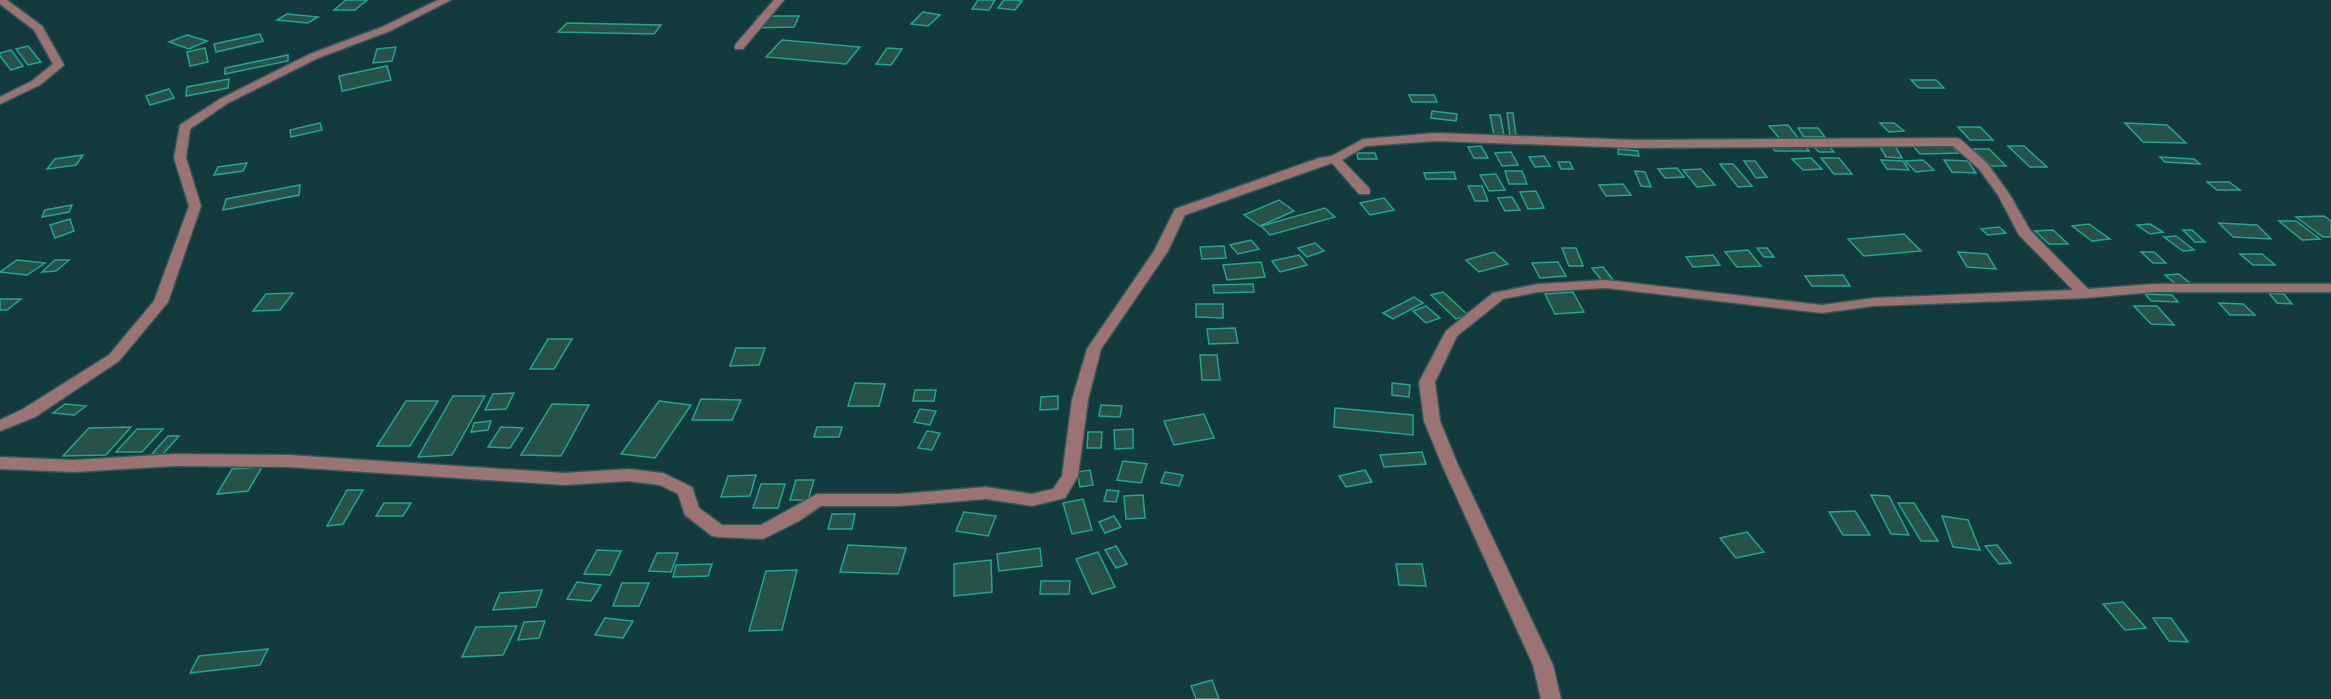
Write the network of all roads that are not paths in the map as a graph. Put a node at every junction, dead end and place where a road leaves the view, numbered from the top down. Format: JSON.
{"nodes":[{"id":1,"x":1,"y":0,"type":"edge"},
{"id":2,"x":446,"y":0,"type":"edge"},
{"id":3,"x":779,"y":0,"type":"edge"},
{"id":4,"x":739,"y":47,"type":"dead end"},
{"id":5,"x":0,"y":100,"type":"edge"},
{"id":6,"x":1335,"y":159,"type":"junction"},
{"id":7,"x":1364,"y":191,"type":"dead end"},
{"id":8,"x":2331,"y":288,"type":"edge"},
{"id":9,"x":2085,"y":294,"type":"junction"},
{"id":10,"x":0,"y":426,"type":"edge"},
{"id":11,"x":0,"y":463,"type":"edge"},
{"id":12,"x":1551,"y":699,"type":"edge"}],
"edges":[{"from":1,"to":5,"type":"street"},
{"from":2,"to":10,"type":"street"},
{"from":3,"to":4,"type":"street"},
{"from":6,"to":7,"type":"street"},
{"from":6,"to":9,"type":"street"},
{"from":6,"to":11,"type":"street"},
{"from":8,"to":9,"type":"street"},
{"from":9,"to":12,"type":"street"}]}
